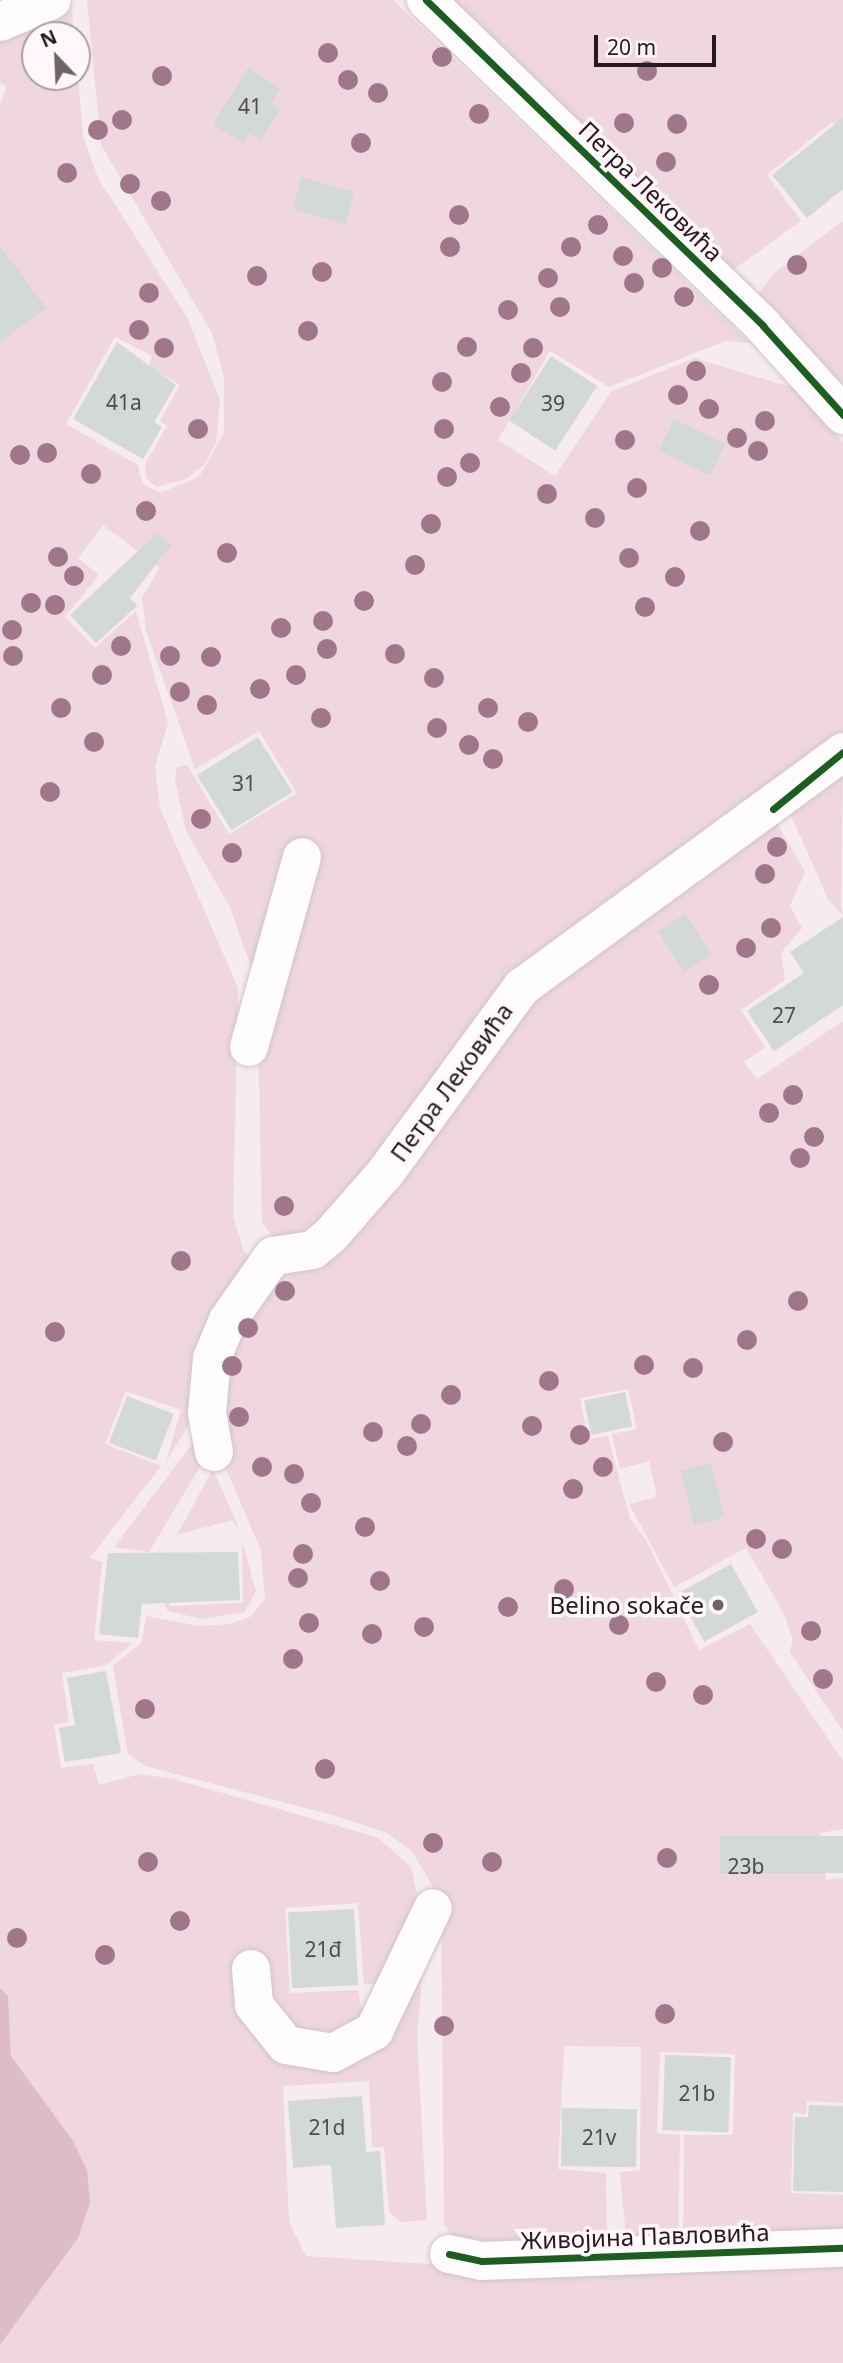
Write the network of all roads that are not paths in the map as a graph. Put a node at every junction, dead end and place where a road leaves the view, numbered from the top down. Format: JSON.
{"nodes":[{"id":1,"x":52,"y":0,"type":"edge"},
{"id":2,"x":426,"y":0,"type":"edge"},
{"id":3,"x":0,"y":22,"type":"edge"},
{"id":4,"x":843,"y":415,"type":"edge"},
{"id":5,"x":843,"y":752,"type":"edge"},
{"id":6,"x":302,"y":857,"type":"dead end"},
{"id":7,"x":249,"y":1048,"type":"dead end"},
{"id":8,"x":214,"y":1452,"type":"dead end"},
{"id":9,"x":433,"y":1908,"type":"dead end"},
{"id":10,"x":251,"y":1969,"type":"dead end"},
{"id":11,"x":843,"y":2248,"type":"edge"},
{"id":12,"x":449,"y":2254,"type":"dead end"}],
"edges":[{"from":1,"to":3,"type":"street"},
{"from":2,"to":4,"type":"street","name":"Петра Лековића"},
{"from":5,"to":8,"type":"street","name":"Петра Лековића"},
{"from":6,"to":7,"type":"street"},
{"from":9,"to":10,"type":"street"},
{"from":11,"to":12,"type":"street","name":"Живојина Павловића"}]}
